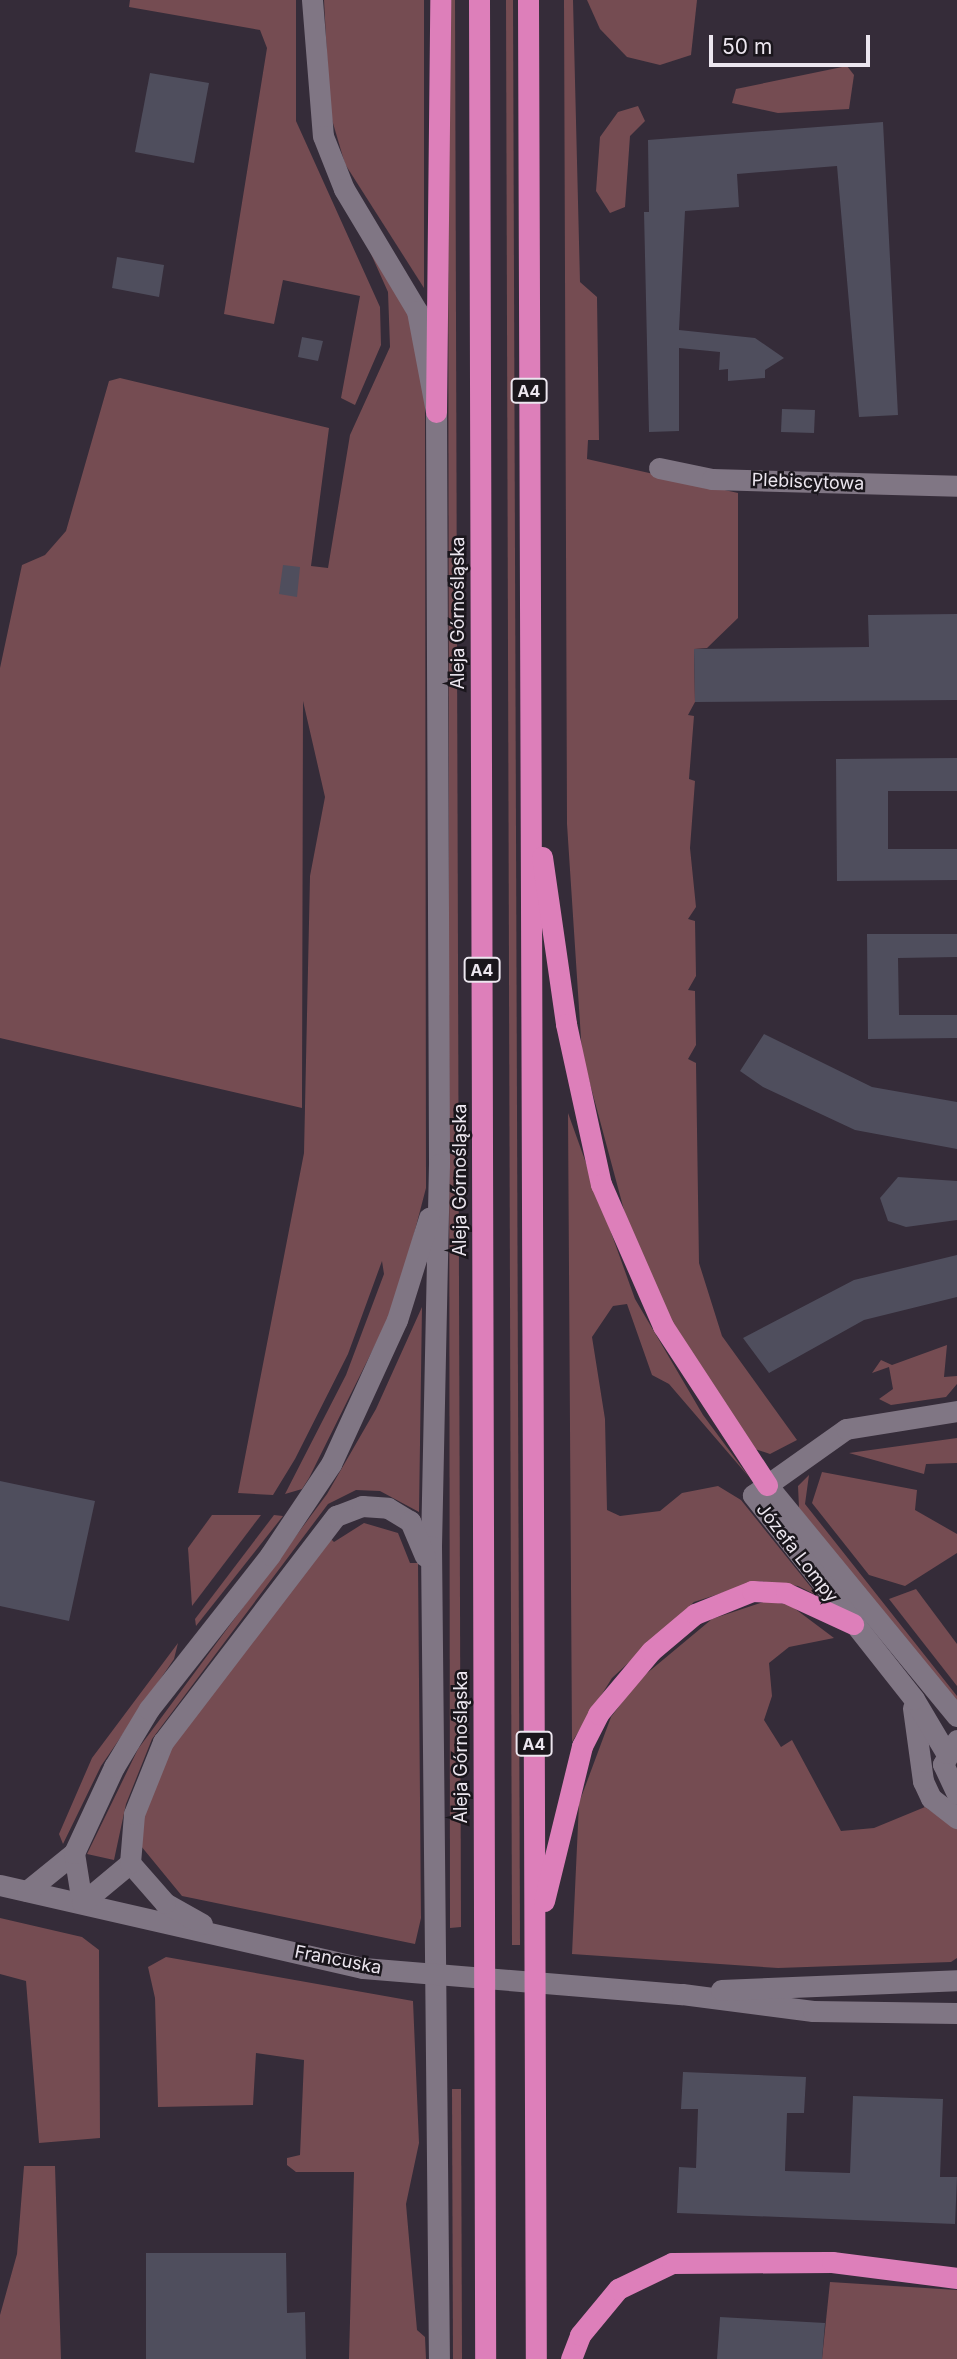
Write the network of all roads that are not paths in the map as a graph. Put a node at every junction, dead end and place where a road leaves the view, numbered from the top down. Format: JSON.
{"nodes":[{"id":1,"x":312,"y":0,"type":"edge"},
{"id":2,"x":440,"y":0,"type":"edge"},
{"id":3,"x":479,"y":0,"type":"edge"},
{"id":4,"x":528,"y":0,"type":"edge"},
{"id":5,"x":436,"y":412,"type":"junction"},
{"id":6,"x":659,"y":468,"type":"dead end"},
{"id":7,"x":957,"y":486,"type":"edge"},
{"id":8,"x":531,"y":782,"type":"junction"},
{"id":9,"x":439,"y":1164,"type":"junction"},
{"id":10,"x":957,"y":1411,"type":"edge"},
{"id":11,"x":767,"y":1485,"type":"junction"},
{"id":12,"x":432,"y":1582,"type":"junction"},
{"id":13,"x":853,"y":1624,"type":"junction"},
{"id":14,"x":914,"y":1699,"type":"junction"},
{"id":15,"x":957,"y":1716,"type":"edge"},
{"id":16,"x":951,"y":1747,"type":"edge"},
{"id":17,"x":957,"y":1794,"type":"edge"},
{"id":18,"x":957,"y":1818,"type":"edge"},
{"id":19,"x":74,"y":1853,"type":"junction"},
{"id":20,"x":130,"y":1863,"type":"junction"},
{"id":21,"x":0,"y":1885,"type":"edge"},
{"id":22,"x":27,"y":1891,"type":"junction"},
{"id":23,"x":82,"y":1903,"type":"junction"},
{"id":24,"x":125,"y":1913,"type":"junction"},
{"id":25,"x":222,"y":1935,"type":"junction"},
{"id":26,"x":536,"y":1938,"type":"junction"},
{"id":27,"x":957,"y":1980,"type":"edge"},
{"id":28,"x":682,"y":1994,"type":"junction"},
{"id":29,"x":957,"y":2012,"type":"edge"},
{"id":30,"x":957,"y":2278,"type":"edge"},
{"id":31,"x":439,"y":2359,"type":"edge"},
{"id":32,"x":485,"y":2359,"type":"edge"},
{"id":33,"x":536,"y":2359,"type":"edge"},
{"id":34,"x":571,"y":2359,"type":"edge"}],
"edges":[{"from":1,"to":5,"type":"street"},
{"from":2,"to":5,"type":"highway"},
{"from":3,"to":32,"type":"highway","name":"Aleja Górnośląska","number":"A4"},
{"from":4,"to":8,"type":"highway","number":"A4"},
{"from":5,"to":9,"type":"street"},
{"from":6,"to":7,"type":"street","name":"Plebiscytowa"},
{"from":8,"to":11,"type":"highway"},
{"from":8,"to":26,"type":"highway","number":"A4"},
{"from":9,"to":12,"type":"street"},
{"from":9,"to":19,"type":"street"},
{"from":10,"to":11,"type":"street","name":"Józefa Lompy"},
{"from":11,"to":13,"type":"street","name":"Józefa Lompy"},
{"from":11,"to":15,"type":"street"},
{"from":12,"to":20,"type":"street"},
{"from":12,"to":31,"type":"street"},
{"from":13,"to":14,"type":"street"},
{"from":13,"to":26,"type":"highway"},
{"from":14,"to":16,"type":"street"},
{"from":14,"to":18,"type":"street"},
{"from":16,"to":17,"type":"street"},
{"from":19,"to":22,"type":"street"},
{"from":19,"to":23,"type":"street"},
{"from":20,"to":23,"type":"street"},
{"from":20,"to":24,"type":"street"},
{"from":20,"to":25,"type":"street"},
{"from":21,"to":22,"type":"street","name":"Francuska"},
{"from":22,"to":23,"type":"street","name":"Francuska"},
{"from":23,"to":24,"type":"street","name":"Francuska"},
{"from":24,"to":25,"type":"street","name":"Francuska"},
{"from":25,"to":28,"type":"street","name":"Francuska"},
{"from":26,"to":33,"type":"highway","number":"A4"},
{"from":27,"to":28,"type":"street","name":"Francuska"},
{"from":28,"to":29,"type":"street","name":"Francuska"},
{"from":30,"to":34,"type":"highway"}]}
